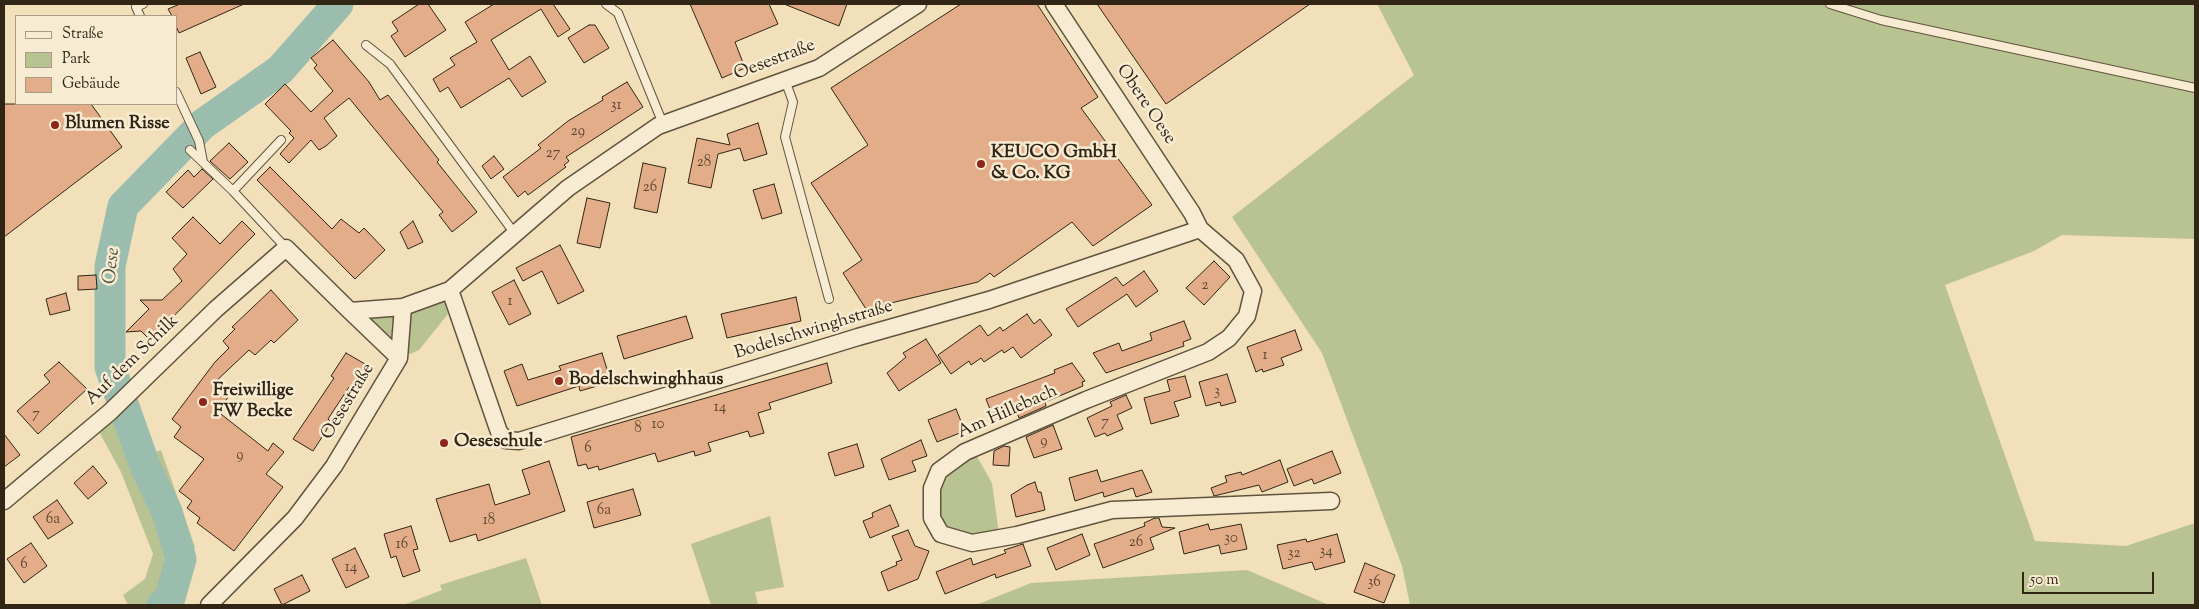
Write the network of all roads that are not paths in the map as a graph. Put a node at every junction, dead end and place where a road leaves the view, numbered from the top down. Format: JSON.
{"nodes":[{"id":1,"x":143,"y":4,"type":"edge"},
{"id":2,"x":606,"y":4,"type":"edge"},
{"id":3,"x":918,"y":4,"type":"edge"},
{"id":4,"x":1054,"y":4,"type":"edge"},
{"id":5,"x":1830,"y":4,"type":"edge"},
{"id":6,"x":140,"y":15,"type":"edge"},
{"id":7,"x":366,"y":45,"type":"dead end"},
{"id":8,"x":785,"y":80,"type":"junction"},
{"id":9,"x":2195,"y":88,"type":"edge"},
{"id":10,"x":178,"y":96,"type":"edge"},
{"id":11,"x":663,"y":124,"type":"junction"},
{"id":12,"x":281,"y":140,"type":"dead end"},
{"id":13,"x":190,"y":150,"type":"dead end"},
{"id":14,"x":203,"y":163,"type":"junction"},
{"id":15,"x":233,"y":191,"type":"junction"},
{"id":16,"x":1200,"y":229,"type":"junction"},
{"id":17,"x":514,"y":234,"type":"junction"},
{"id":18,"x":286,"y":248,"type":"junction"},
{"id":19,"x":450,"y":290,"type":"junction"},
{"id":20,"x":829,"y":299,"type":"dead end"},
{"id":21,"x":404,"y":307,"type":"junction"},
{"id":22,"x":350,"y":311,"type":"junction"},
{"id":23,"x":399,"y":358,"type":"junction"},
{"id":24,"x":4,"y":501,"type":"edge"},
{"id":25,"x":1331,"y":501,"type":"dead end"},
{"id":26,"x":210,"y":605,"type":"edge"}],
"edges":[{"from":1,"to":6,"type":"lane"},
{"from":2,"to":11,"type":"lane"},
{"from":3,"to":8,"type":"street","name":"Oesestraße"},
{"from":4,"to":16,"type":"street","name":"Obere Oese"},
{"from":5,"to":9,"type":"lane"},
{"from":7,"to":17,"type":"lane"},
{"from":8,"to":11,"type":"street","name":"Oesestraße"},
{"from":8,"to":20,"type":"lane"},
{"from":10,"to":14,"type":"lane"},
{"from":11,"to":17,"type":"street","name":"Oesestraße"},
{"from":12,"to":15,"type":"lane"},
{"from":13,"to":14,"type":"lane"},
{"from":14,"to":15,"type":"lane"},
{"from":15,"to":18,"type":"lane"},
{"from":16,"to":19,"type":"street","name":"Bodelschwinghstraße"},
{"from":16,"to":25,"type":"street","name":"Am Hillebach"},
{"from":17,"to":19,"type":"street","name":"Oesestraße"},
{"from":18,"to":22,"type":"street"},
{"from":18,"to":24,"type":"street","name":"Auf dem Schilk"},
{"from":19,"to":21,"type":"street","name":"Oesestraße"},
{"from":21,"to":22,"type":"street"},
{"from":21,"to":23,"type":"street","name":"Oesestraße"},
{"from":22,"to":23,"type":"street"},
{"from":23,"to":26,"type":"street","name":"Oesestraße"}]}
